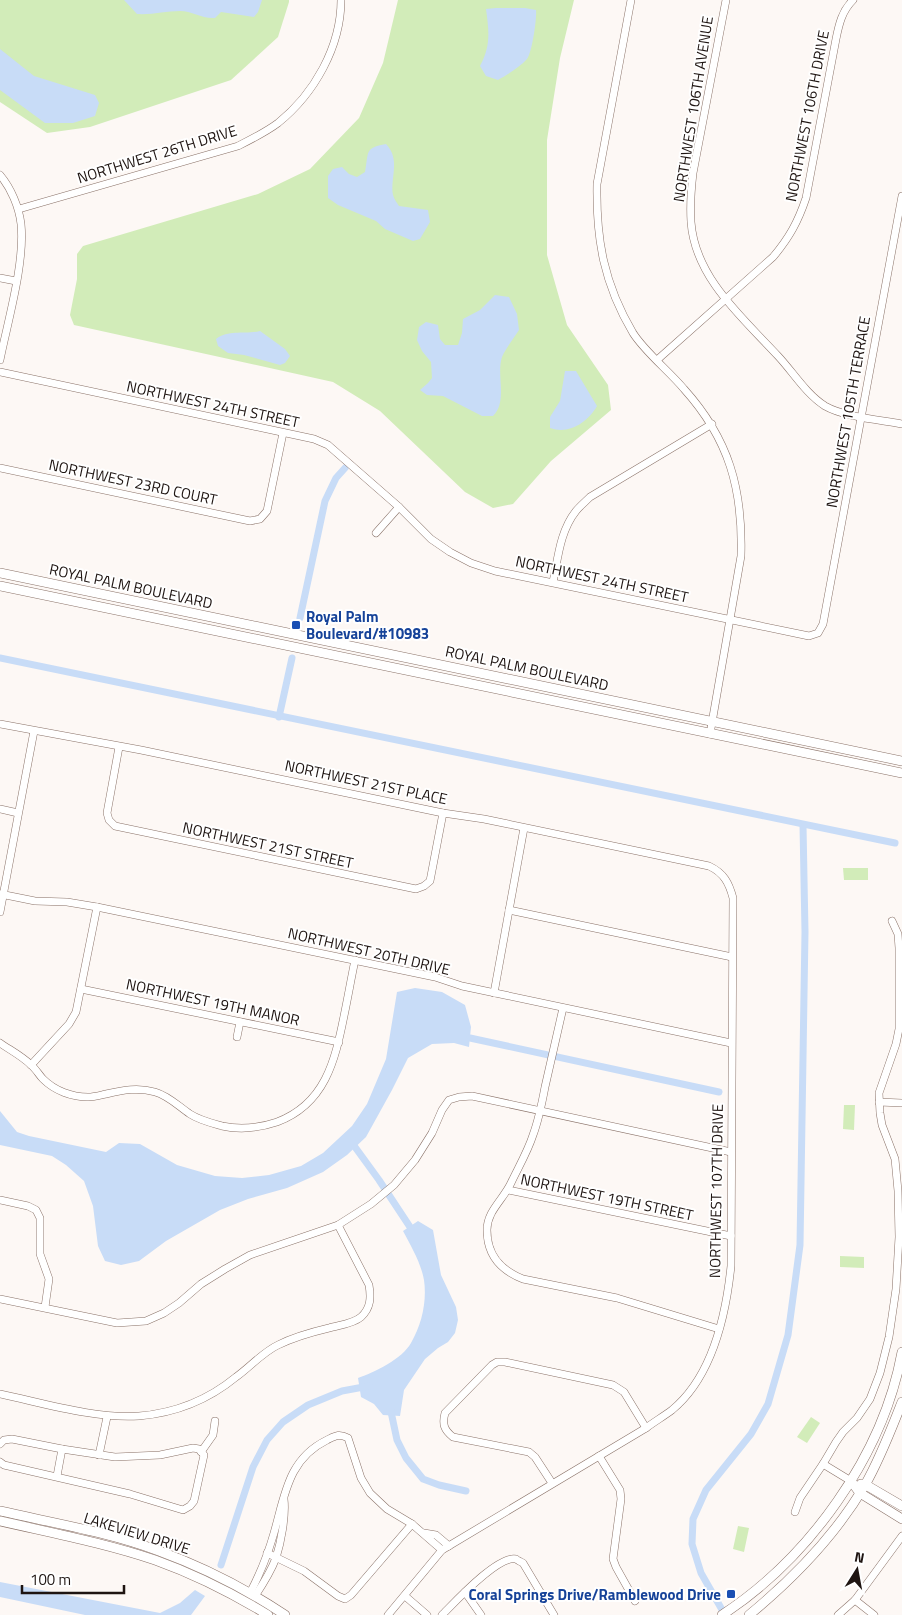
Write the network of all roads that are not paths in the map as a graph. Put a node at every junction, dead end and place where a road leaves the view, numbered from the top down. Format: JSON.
{"nodes":[{"id":1,"x":341,"y":0,"type":"edge"},
{"id":2,"x":631,"y":0,"type":"edge"},
{"id":3,"x":726,"y":0,"type":"edge"},
{"id":4,"x":853,"y":0,"type":"edge"},
{"id":5,"x":0,"y":175,"type":"edge"},
{"id":6,"x":902,"y":196,"type":"edge"},
{"id":7,"x":19,"y":209,"type":"junction"},
{"id":8,"x":0,"y":278,"type":"edge"},
{"id":9,"x":16,"y":281,"type":"junction"},
{"id":10,"x":725,"y":300,"type":"junction"},
{"id":11,"x":0,"y":360,"type":"edge"},
{"id":12,"x":657,"y":360,"type":"junction"},
{"id":13,"x":0,"y":372,"type":"edge"},
{"id":14,"x":862,"y":416,"type":"junction"},
{"id":15,"x":712,"y":424,"type":"junction"},
{"id":16,"x":902,"y":424,"type":"edge"},
{"id":17,"x":283,"y":433,"type":"junction"},
{"id":18,"x":0,"y":468,"type":"edge"},
{"id":19,"x":399,"y":507,"type":"junction"},
{"id":20,"x":376,"y":533,"type":"dead end"},
{"id":21,"x":0,"y":573,"type":"edge"},
{"id":22,"x":553,"y":582,"type":"junction"},
{"id":23,"x":0,"y":586,"type":"edge"},
{"id":24,"x":729,"y":619,"type":"junction"},
{"id":25,"x":818,"y":633,"type":"joint"},
{"id":26,"x":712,"y":721,"type":"junction"},
{"id":27,"x":0,"y":724,"type":"edge"},
{"id":28,"x":34,"y":731,"type":"junction"},
{"id":29,"x":710,"y":734,"type":"junction"},
{"id":30,"x":119,"y":747,"type":"junction"},
{"id":31,"x":902,"y":761,"type":"edge"},
{"id":32,"x":902,"y":773,"type":"edge"},
{"id":33,"x":0,"y":809,"type":"edge"},
{"id":34,"x":443,"y":812,"type":"junction"},
{"id":35,"x":18,"y":813,"type":"junction"},
{"id":36,"x":524,"y":828,"type":"junction"},
{"id":37,"x":724,"y":876,"type":"joint"},
{"id":38,"x":2,"y":894,"type":"edge"},
{"id":39,"x":97,"y":906,"type":"junction"},
{"id":40,"x":508,"y":910,"type":"junction"},
{"id":41,"x":0,"y":912,"type":"edge"},
{"id":42,"x":892,"y":921,"type":"dead end"},
{"id":43,"x":732,"y":957,"type":"junction"},
{"id":44,"x":355,"y":960,"type":"junction"},
{"id":45,"x":81,"y":989,"type":"junction"},
{"id":46,"x":494,"y":993,"type":"junction"},
{"id":47,"x":562,"y":1008,"type":"junction"},
{"id":48,"x":240,"y":1022,"type":"junction"},
{"id":49,"x":237,"y":1038,"type":"dead end"},
{"id":50,"x":339,"y":1042,"type":"junction"},
{"id":51,"x":732,"y":1043,"type":"junction"},
{"id":52,"x":0,"y":1044,"type":"edge"},
{"id":53,"x":31,"y":1065,"type":"junction"},
{"id":54,"x":879,"y":1102,"type":"junction"},
{"id":55,"x":902,"y":1103,"type":"edge"},
{"id":56,"x":540,"y":1111,"type":"junction"},
{"id":57,"x":731,"y":1152,"type":"junction"},
{"id":58,"x":508,"y":1190,"type":"junction"},
{"id":59,"x":0,"y":1200,"type":"edge"},
{"id":60,"x":338,"y":1225,"type":"junction"},
{"id":61,"x":731,"y":1236,"type":"junction"},
{"id":62,"x":0,"y":1299,"type":"edge"},
{"id":63,"x":45,"y":1307,"type":"junction"},
{"id":64,"x":719,"y":1328,"type":"junction"},
{"id":65,"x":902,"y":1352,"type":"edge"},
{"id":66,"x":0,"y":1394,"type":"edge"},
{"id":67,"x":902,"y":1402,"type":"edge"},
{"id":68,"x":107,"y":1416,"type":"junction"},
{"id":69,"x":215,"y":1421,"type":"dead end"},
{"id":70,"x":646,"y":1428,"type":"junction"},
{"id":71,"x":0,"y":1444,"type":"edge"},
{"id":72,"x":62,"y":1449,"type":"junction"},
{"id":73,"x":202,"y":1452,"type":"junction"},
{"id":74,"x":99,"y":1455,"type":"junction"},
{"id":75,"x":599,"y":1456,"type":"junction"},
{"id":76,"x":0,"y":1462,"type":"edge"},
{"id":77,"x":823,"y":1464,"type":"junction"},
{"id":78,"x":57,"y":1476,"type":"junction"},
{"id":79,"x":851,"y":1481,"type":"junction"},
{"id":80,"x":552,"y":1483,"type":"junction"},
{"id":81,"x":866,"y":1485,"type":"junction"},
{"id":82,"x":860,"y":1493,"type":"junction"},
{"id":83,"x":284,"y":1496,"type":"junction"},
{"id":84,"x":902,"y":1506,"type":"edge"},
{"id":85,"x":0,"y":1511,"type":"edge"},
{"id":86,"x":795,"y":1512,"type":"dead end"},
{"id":87,"x":902,"y":1519,"type":"edge"},
{"id":88,"x":0,"y":1522,"type":"edge"},
{"id":89,"x":412,"y":1524,"type":"junction"},
{"id":90,"x":424,"y":1533,"type":"junction"},
{"id":91,"x":902,"y":1536,"type":"edge"},
{"id":92,"x":449,"y":1546,"type":"junction"},
{"id":93,"x":442,"y":1550,"type":"junction"},
{"id":94,"x":268,"y":1553,"type":"junction"},
{"id":95,"x":276,"y":1558,"type":"junction"},
{"id":96,"x":464,"y":1592,"type":"junction"},
{"id":97,"x":252,"y":1595,"type":"junction"},
{"id":98,"x":405,"y":1596,"type":"junction"},
{"id":99,"x":855,"y":1600,"type":"junction"},
{"id":100,"x":635,"y":1601,"type":"dead end"},
{"id":101,"x":268,"y":1615,"type":"edge"},
{"id":102,"x":285,"y":1615,"type":"edge"},
{"id":103,"x":388,"y":1615,"type":"edge"},
{"id":104,"x":428,"y":1615,"type":"edge"},
{"id":105,"x":442,"y":1615,"type":"edge"},
{"id":106,"x":482,"y":1615,"type":"edge"},
{"id":107,"x":554,"y":1615,"type":"edge"},
{"id":108,"x":722,"y":1615,"type":"edge"},
{"id":109,"x":749,"y":1615,"type":"edge"},
{"id":110,"x":838,"y":1615,"type":"edge"},
{"id":111,"x":874,"y":1615,"type":"edge"}],
"edges":[{"from":1,"to":7,"type":"street","name":"NORTHWEST 26TH DRIVE"},
{"from":2,"to":12,"type":"street"},
{"from":3,"to":10,"type":"street","name":"NORTHWEST 106TH AVENUE"},
{"from":4,"to":10,"type":"street","name":"NORTHWEST 106TH DRIVE"},
{"from":5,"to":7,"type":"street"},
{"from":6,"to":14,"type":"street","name":"NORTHWEST 105TH TERRACE"},
{"from":7,"to":9,"type":"street"},
{"from":8,"to":9,"type":"street"},
{"from":9,"to":11,"type":"street"},
{"from":10,"to":12,"type":"street","name":"NORTHWEST 106TH DRIVE"},
{"from":10,"to":14,"type":"street","name":"NORTHWEST 106TH AVENUE"},
{"from":12,"to":15,"type":"street"},
{"from":13,"to":17,"type":"street","name":"NORTHWEST 24TH STREET"},
{"from":14,"to":16,"type":"street","name":"NORTHWEST 106TH AVENUE"},
{"from":14,"to":25,"type":"street","name":"NORTHWEST 105TH TERRACE"},
{"from":15,"to":22,"type":"street"},
{"from":15,"to":24,"type":"street"},
{"from":17,"to":18,"type":"street","name":"NORTHWEST 23RD COURT"},
{"from":17,"to":19,"type":"street","name":"NORTHWEST 24TH STREET"},
{"from":19,"to":20,"type":"street"},
{"from":19,"to":22,"type":"street","name":"NORTHWEST 24TH STREET"},
{"from":21,"to":26,"type":"main road","name":"ROYAL PALM BOULEVARD"},
{"from":22,"to":24,"type":"street","name":"NORTHWEST 24TH STREET"},
{"from":23,"to":29,"type":"main road","name":"ROYAL PALM BOULEVARD"},
{"from":24,"to":25,"type":"street","name":"NORTHWEST 24TH STREET"},
{"from":24,"to":26,"type":"street"},
{"from":26,"to":29,"type":"street"},
{"from":26,"to":31,"type":"main road","name":"ROYAL PALM BOULEVARD"},
{"from":27,"to":28,"type":"street","name":"NORTHWEST 21ST PLACE"},
{"from":28,"to":30,"type":"street","name":"NORTHWEST 21ST PLACE"},
{"from":28,"to":35,"type":"street"},
{"from":29,"to":32,"type":"main road","name":"ROYAL PALM BOULEVARD"},
{"from":30,"to":34,"type":"street","name":"NORTHWEST 21ST PLACE"},
{"from":30,"to":34,"type":"street","name":"NORTHWEST 21ST STREET"},
{"from":33,"to":35,"type":"street"},
{"from":34,"to":36,"type":"street","name":"NORTHWEST 21ST PLACE"},
{"from":35,"to":38,"type":"street"},
{"from":36,"to":37,"type":"street","name":"NORTHWEST 21ST PLACE"},
{"from":36,"to":40,"type":"street"},
{"from":37,"to":43,"type":"street","name":"NORTHWEST 107TH DRIVE"},
{"from":38,"to":39,"type":"street","name":"NORTHWEST 20TH DRIVE"},
{"from":38,"to":41,"type":"street"},
{"from":39,"to":44,"type":"street","name":"NORTHWEST 20TH DRIVE"},
{"from":39,"to":45,"type":"street"},
{"from":40,"to":43,"type":"street"},
{"from":40,"to":46,"type":"street"},
{"from":42,"to":54,"type":"street"},
{"from":43,"to":51,"type":"street","name":"NORTHWEST 107TH DRIVE"},
{"from":44,"to":46,"type":"street","name":"NORTHWEST 20TH DRIVE"},
{"from":44,"to":50,"type":"street"},
{"from":45,"to":48,"type":"street","name":"NORTHWEST 19TH MANOR"},
{"from":45,"to":53,"type":"street"},
{"from":46,"to":47,"type":"street","name":"NORTHWEST 20TH DRIVE"},
{"from":47,"to":51,"type":"street","name":"NORTHWEST 20TH DRIVE"},
{"from":47,"to":56,"type":"street"},
{"from":48,"to":49,"type":"street"},
{"from":48,"to":50,"type":"street","name":"NORTHWEST 19TH MANOR"},
{"from":50,"to":53,"type":"street"},
{"from":51,"to":57,"type":"street","name":"NORTHWEST 107TH DRIVE"},
{"from":52,"to":53,"type":"street"},
{"from":54,"to":55,"type":"street"},
{"from":54,"to":77,"type":"street"},
{"from":56,"to":57,"type":"street"},
{"from":56,"to":58,"type":"street"},
{"from":56,"to":60,"type":"street"},
{"from":57,"to":61,"type":"street","name":"NORTHWEST 107TH DRIVE"},
{"from":58,"to":61,"type":"street","name":"NORTHWEST 19TH STREET"},
{"from":58,"to":64,"type":"street"},
{"from":59,"to":63,"type":"street"},
{"from":60,"to":63,"type":"street"},
{"from":60,"to":68,"type":"street"},
{"from":61,"to":64,"type":"street","name":"NORTHWEST 107TH DRIVE"},
{"from":62,"to":63,"type":"street"},
{"from":64,"to":70,"type":"street","name":"NORTHWEST 107TH DRIVE"},
{"from":65,"to":79,"type":"main road"},
{"from":66,"to":68,"type":"street"},
{"from":67,"to":81,"type":"main road"},
{"from":68,"to":74,"type":"street"},
{"from":69,"to":73,"type":"street"},
{"from":70,"to":75,"type":"street","name":"NORTHWEST 107TH DRIVE"},
{"from":70,"to":80,"type":"street"},
{"from":71,"to":72,"type":"street"},
{"from":72,"to":74,"type":"street"},
{"from":72,"to":78,"type":"street"},
{"from":73,"to":74,"type":"street"},
{"from":73,"to":78,"type":"street"},
{"from":75,"to":80,"type":"street","name":"NORTHWEST 107TH DRIVE"},
{"from":75,"to":100,"type":"street"},
{"from":76,"to":78,"type":"street"},
{"from":77,"to":79,"type":"street"},
{"from":77,"to":86,"type":"street"},
{"from":79,"to":81,"type":"main road"},
{"from":79,"to":82,"type":"main road"},
{"from":79,"to":108,"type":"main road"},
{"from":80,"to":92,"type":"street","name":"NORTHWEST 107TH DRIVE"},
{"from":81,"to":82,"type":"main road"},
{"from":81,"to":84,"type":"main road"},
{"from":82,"to":87,"type":"main road"},
{"from":82,"to":109,"type":"main road"},
{"from":83,"to":89,"type":"street"},
{"from":83,"to":94,"type":"street"},
{"from":83,"to":95,"type":"street"},
{"from":85,"to":97,"type":"main road","name":"LAKEVIEW DRIVE"},
{"from":88,"to":101,"type":"main road","name":"LAKEVIEW DRIVE"},
{"from":89,"to":90,"type":"street"},
{"from":89,"to":95,"type":"street"},
{"from":90,"to":92,"type":"street"},
{"from":90,"to":93,"type":"street"},
{"from":91,"to":99,"type":"street"},
{"from":92,"to":93,"type":"street","name":"NORTHWEST 107TH DRIVE"},
{"from":93,"to":98,"type":"street","name":"NORTHWEST 107TH DRIVE"},
{"from":94,"to":95,"type":"street"},
{"from":94,"to":97,"type":"street"},
{"from":95,"to":97,"type":"street"},
{"from":96,"to":105,"type":"street"},
{"from":96,"to":106,"type":"street"},
{"from":96,"to":107,"type":"street"},
{"from":97,"to":102,"type":"main road","name":"LAKEVIEW DRIVE"},
{"from":98,"to":103,"type":"street","name":"NORTHWEST 107TH DRIVE"},
{"from":98,"to":104,"type":"street"},
{"from":99,"to":110,"type":"street"},
{"from":99,"to":111,"type":"street"}]}
